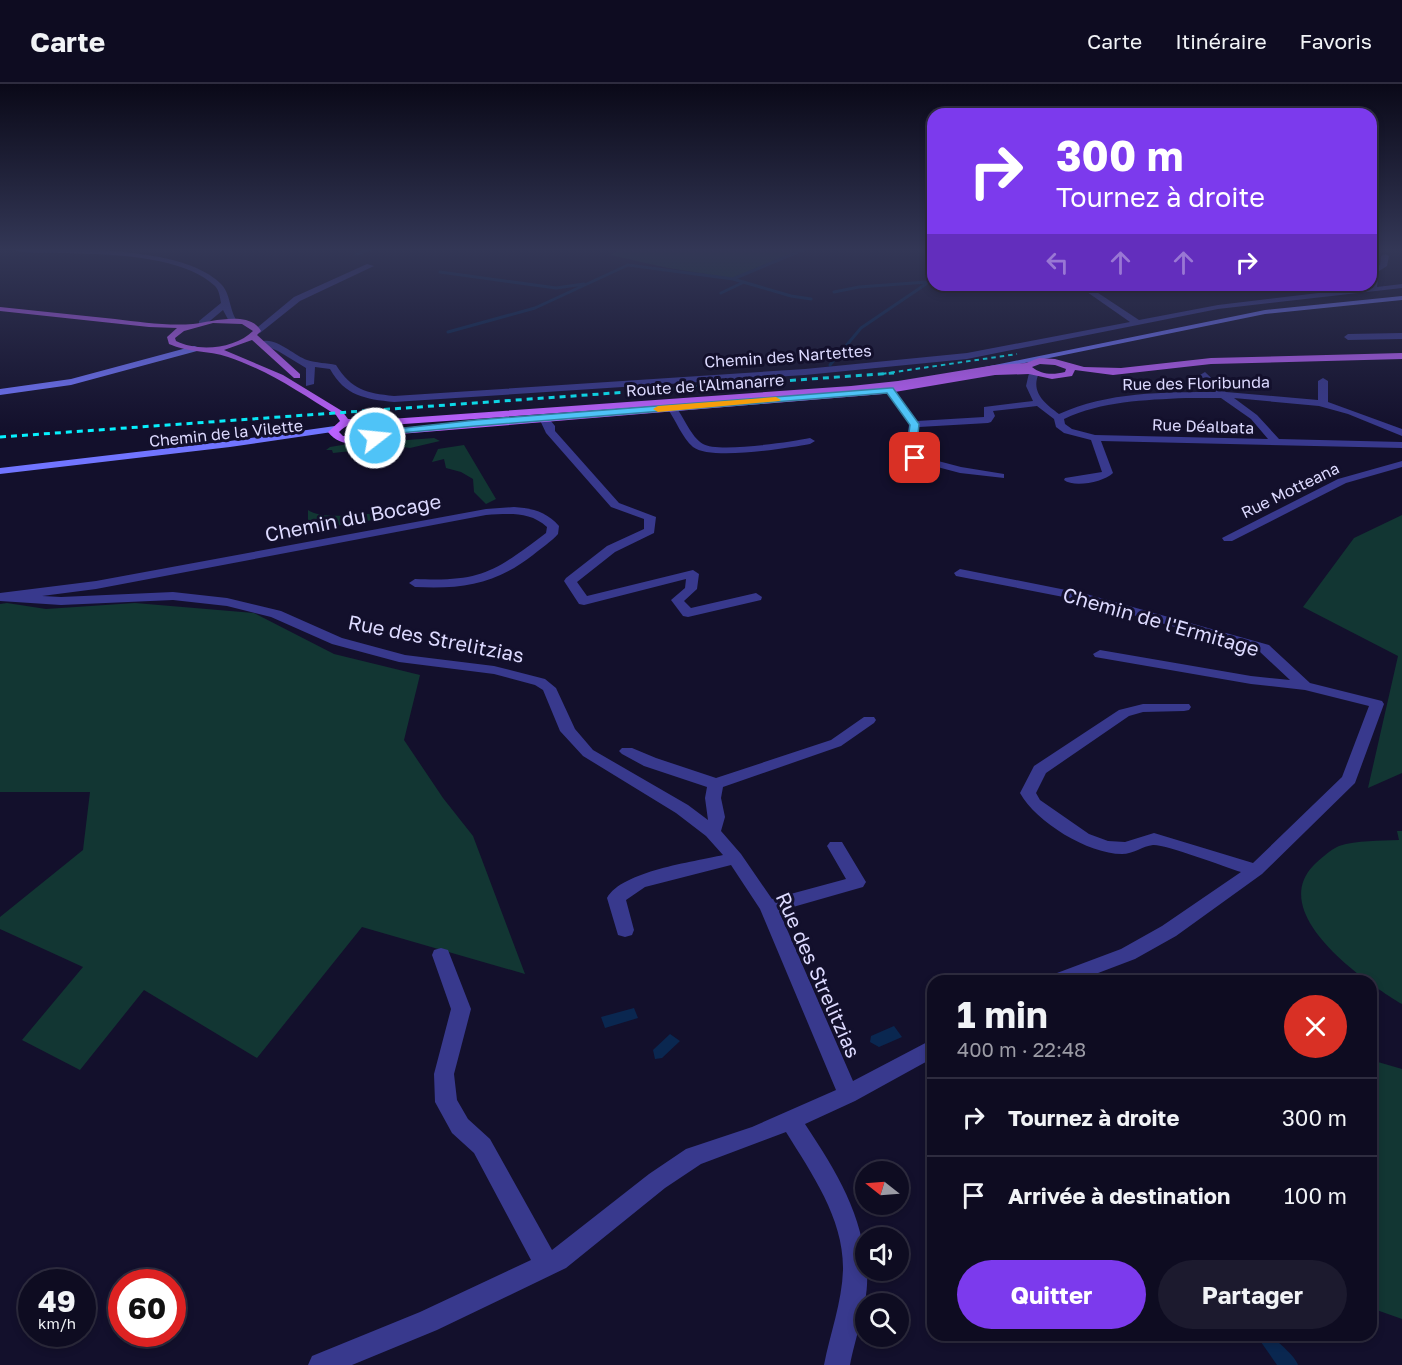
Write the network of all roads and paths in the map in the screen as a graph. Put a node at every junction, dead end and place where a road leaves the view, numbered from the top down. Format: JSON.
{"nodes":[{"id":1,"x":219,"y":309,"type":"edge"},
{"id":2,"x":226,"y":309,"type":"edge"},
{"id":3,"x":1116,"y":309,"type":"edge"},
{"id":4,"x":1211,"y":309,"type":"edge"},
{"id":5,"x":1297,"y":309,"type":"edge"},
{"id":6,"x":284,"y":310,"type":"joint"},
{"id":7,"x":0,"y":311,"type":"edge"},
{"id":8,"x":233,"y":321,"type":"junction"},
{"id":9,"x":243,"y":322,"type":"junction"},
{"id":10,"x":1136,"y":322,"type":"junction"},
{"id":11,"x":202,"y":323,"type":"junction"},
{"id":12,"x":190,"y":326,"type":"junction"},
{"id":13,"x":255,"y":333,"type":"junction"},
{"id":14,"x":1402,"y":336,"type":"edge"},
{"id":15,"x":1348,"y":337,"type":"dead end"},
{"id":16,"x":171,"y":340,"type":"junction"},
{"id":17,"x":263,"y":343,"type":"junction"},
{"id":18,"x":211,"y":348,"type":"junction"},
{"id":19,"x":194,"y":349,"type":"junction"},
{"id":20,"x":1076,"y":349,"type":"junction"},
{"id":21,"x":1063,"y":352,"type":"junction"},
{"id":22,"x":1402,"y":356,"type":"edge"},
{"id":23,"x":1044,"y":361,"type":"junction"},
{"id":24,"x":308,"y":366,"type":"junction"},
{"id":25,"x":1067,"y":366,"type":"junction"},
{"id":26,"x":1031,"y":370,"type":"junction"},
{"id":27,"x":1120,"y":371,"type":"junction"},
{"id":28,"x":957,"y":374,"type":"junction"},
{"id":29,"x":1205,"y":375,"type":"dead end"},
{"id":30,"x":1046,"y":376,"type":"junction"},
{"id":31,"x":1059,"y":377,"type":"junction"},
{"id":32,"x":1323,"y":381,"type":"dead end"},
{"id":33,"x":309,"y":384,"type":"junction"},
{"id":34,"x":1030,"y":384,"type":"junction"},
{"id":35,"x":0,"y":390,"type":"edge"},
{"id":36,"x":890,"y":390,"type":"junction"},
{"id":37,"x":1224,"y":395,"type":"junction"},
{"id":38,"x":1037,"y":403,"type":"junction"},
{"id":39,"x":1323,"y":404,"type":"junction"},
{"id":40,"x":672,"y":408,"type":"junction"},
{"id":41,"x":544,"y":418,"type":"junction"},
{"id":42,"x":1059,"y":418,"type":"junction"},
{"id":43,"x":365,"y":419,"type":"junction"},
{"id":44,"x":914,"y":424,"type":"junction"},
{"id":45,"x":385,"y":428,"type":"junction"},
{"id":46,"x":338,"y":430,"type":"junction"},
{"id":47,"x":1402,"y":433,"type":"edge"},
{"id":48,"x":1095,"y":438,"type":"junction"},
{"id":49,"x":810,"y":441,"type":"dead end"},
{"id":50,"x":1276,"y":443,"type":"junction"},
{"id":51,"x":1402,"y":446,"type":"edge"},
{"id":52,"x":1402,"y":464,"type":"edge"},
{"id":53,"x":0,"y":471,"type":"edge"},
{"id":54,"x":1000,"y":476,"type":"dead end"},
{"id":55,"x":1069,"y":480,"type":"dead end"},
{"id":56,"x":1228,"y":538,"type":"dead end"},
{"id":57,"x":960,"y":573,"type":"dead end"},
{"id":58,"x":416,"y":583,"type":"dead end"},
{"id":59,"x":7,"y":597,"type":"edge"},
{"id":60,"x":756,"y":597,"type":"dead end"},
{"id":61,"x":1100,"y":654,"type":"dead end"},
{"id":62,"x":1305,"y":686,"type":"junction"},
{"id":63,"x":1184,"y":707,"type":"dead end"},
{"id":64,"x":869,"y":720,"type":"dead end"},
{"id":65,"x":627,"y":751,"type":"dead end"},
{"id":66,"x":716,"y":784,"type":"junction"},
{"id":67,"x":712,"y":832,"type":"junction"},
{"id":68,"x":836,"y":846,"type":"dead end"},
{"id":69,"x":735,"y":858,"type":"junction"},
{"id":70,"x":1257,"y":870,"type":"junction"},
{"id":71,"x":768,"y":907,"type":"junction"},
{"id":72,"x":625,"y":930,"type":"dead end"},
{"id":73,"x":441,"y":955,"type":"dead end"},
{"id":74,"x":1072,"y":975,"type":"edge"},
{"id":75,"x":927,"y":1051,"type":"edge"},
{"id":76,"x":848,"y":1094,"type":"junction"},
{"id":77,"x":790,"y":1120,"type":"junction"},
{"id":78,"x":547,"y":1265,"type":"junction"},
{"id":79,"x":321,"y":1365,"type":"edge"},
{"id":80,"x":837,"y":1365,"type":"edge"}],
"edges":[{"from":1,"to":11,"type":"street"},
{"from":2,"to":8,"type":"street"},
{"from":3,"to":10,"type":"street"},
{"from":4,"to":10,"type":"street","name":"Chemin des Nartettes"},
{"from":5,"to":20,"type":"main road"},
{"from":6,"to":9,"type":"street"},
{"from":6,"to":13,"type":"street"},
{"from":7,"to":12,"type":"main road"},
{"from":7,"to":16,"type":"main road"},
{"from":8,"to":9,"type":"main road"},
{"from":8,"to":11,"type":"main road"},
{"from":9,"to":13,"type":"main road"},
{"from":10,"to":24,"type":"street","name":"Chemin des Nartettes"},
{"from":11,"to":12,"type":"main road"},
{"from":12,"to":16,"type":"main road"},
{"from":13,"to":17,"type":"main road"},
{"from":13,"to":18,"type":"main road"},
{"from":14,"to":15,"type":"street"},
{"from":16,"to":19,"type":"main road"},
{"from":16,"to":35,"type":"main road"},
{"from":17,"to":24,"type":"street"},
{"from":17,"to":33,"type":"main road"},
{"from":18,"to":19,"type":"main road"},
{"from":18,"to":46,"type":"main road"},
{"from":19,"to":35,"type":"main road"},
{"from":20,"to":21,"type":"main road"},
{"from":20,"to":25,"type":"main road"},
{"from":21,"to":23,"type":"main road"},
{"from":21,"to":28,"type":"main road"},
{"from":22,"to":27,"type":"main road"},
{"from":23,"to":25,"type":"main road"},
{"from":23,"to":26,"type":"main road"},
{"from":24,"to":33,"type":"street"},
{"from":25,"to":27,"type":"main road"},
{"from":25,"to":31,"type":"main road"},
{"from":26,"to":28,"type":"main road","name":"Route de l'Almanarre"},
{"from":26,"to":30,"type":"main road"},
{"from":26,"to":34,"type":"street"},
{"from":26,"to":36,"type":"main road","name":"Route de l'Almanarre"},
{"from":27,"to":31,"type":"main road"},
{"from":28,"to":45,"type":"main road","name":"Route de l'Almanarre"},
{"from":29,"to":37,"type":"street"},
{"from":30,"to":31,"type":"main road"},
{"from":30,"to":34,"type":"street"},
{"from":32,"to":39,"type":"street"},
{"from":33,"to":43,"type":"main road"},
{"from":34,"to":38,"type":"street"},
{"from":36,"to":40,"type":"main road","name":"Route de l'Almanarre"},
{"from":36,"to":44,"type":"street"},
{"from":37,"to":39,"type":"street","name":"Rue des Floribunda"},
{"from":37,"to":42,"type":"street","name":"Rue des Floribunda"},
{"from":37,"to":50,"type":"street"},
{"from":38,"to":42,"type":"street","name":"Rue Déalbata"},
{"from":38,"to":44,"type":"street"},
{"from":39,"to":47,"type":"street","name":"Rue des Floribunda"},
{"from":40,"to":41,"type":"main road","name":"Route de l'Almanarre"},
{"from":40,"to":49,"type":"street"},
{"from":41,"to":45,"type":"main road","name":"Route de l'Almanarre"},
{"from":41,"to":60,"type":"street"},
{"from":42,"to":48,"type":"street","name":"Rue Déalbata"},
{"from":43,"to":45,"type":"main road"},
{"from":43,"to":46,"type":"main road"},
{"from":44,"to":54,"type":"street"},
{"from":45,"to":46,"type":"main road"},
{"from":46,"to":53,"type":"main road","name":"Chemin de la Vilette"},
{"from":48,"to":50,"type":"street","name":"Rue Déalbata"},
{"from":48,"to":55,"type":"street"},
{"from":50,"to":51,"type":"street","name":"Rue Déalbata"},
{"from":52,"to":56,"type":"street","name":"Rue Motteana"},
{"from":57,"to":62,"type":"street","name":"Chemin de l'Ermitage"},
{"from":58,"to":59,"type":"street","name":"Chemin du Bocage"},
{"from":59,"to":67,"type":"street","name":"Rue des Strelitzias"},
{"from":61,"to":62,"type":"street"},
{"from":62,"to":70,"type":"street","name":"Chemin de l'Ermitage"},
{"from":63,"to":70,"type":"street"},
{"from":64,"to":66,"type":"street"},
{"from":65,"to":66,"type":"street"},
{"from":66,"to":67,"type":"street"},
{"from":67,"to":69,"type":"street","name":"Rue des Strelitzias"},
{"from":68,"to":71,"type":"street"},
{"from":69,"to":71,"type":"street","name":"Rue des Strelitzias"},
{"from":69,"to":72,"type":"street"},
{"from":70,"to":74,"type":"street","name":"Chemin de l'Ermitage"},
{"from":71,"to":76,"type":"street","name":"Rue des Strelitzias"},
{"from":73,"to":78,"type":"street"},
{"from":75,"to":76,"type":"street"},
{"from":76,"to":77,"type":"street"},
{"from":77,"to":78,"type":"street"},
{"from":77,"to":80,"type":"street"},
{"from":78,"to":79,"type":"street"}]}
